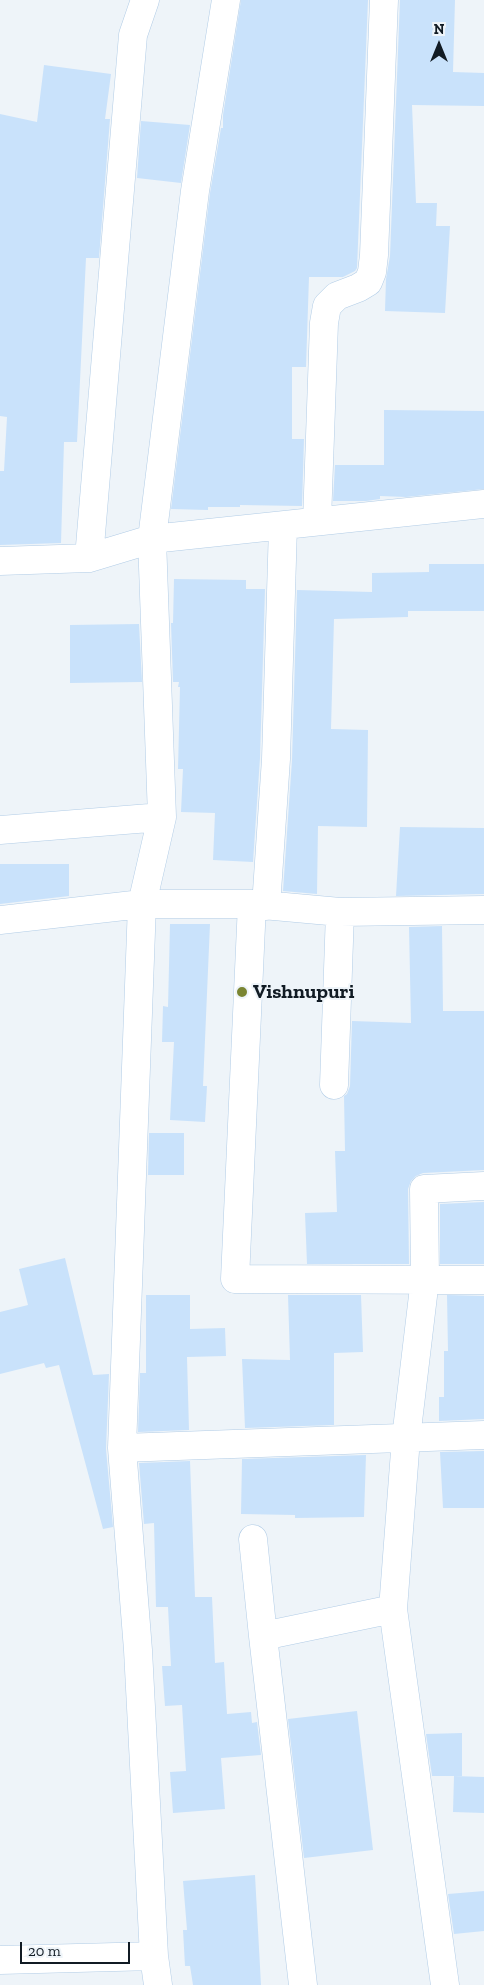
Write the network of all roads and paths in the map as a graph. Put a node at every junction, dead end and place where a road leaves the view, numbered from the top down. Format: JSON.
{"nodes":[{"id":1,"x":145,"y":0,"type":"edge"},
{"id":2,"x":226,"y":0,"type":"edge"},
{"id":3,"x":384,"y":0,"type":"edge"},
{"id":4,"x":484,"y":504,"type":"edge"},
{"id":5,"x":317,"y":521,"type":"junction"},
{"id":6,"x":283,"y":526,"type":"junction"},
{"id":7,"x":152,"y":538,"type":"junction"},
{"id":8,"x":89,"y":558,"type":"junction"},
{"id":9,"x":0,"y":561,"type":"edge"},
{"id":10,"x":162,"y":817,"type":"junction"},
{"id":11,"x":0,"y":830,"type":"edge"},
{"id":12,"x":142,"y":904,"type":"junction"},
{"id":13,"x":259,"y":905,"type":"junction"},
{"id":14,"x":484,"y":910,"type":"edge"},
{"id":15,"x":340,"y":912,"type":"junction"},
{"id":16,"x":0,"y":920,"type":"edge"},
{"id":17,"x":334,"y":1085,"type":"dead end"},
{"id":18,"x":484,"y":1186,"type":"edge"},
{"id":19,"x":425,"y":1279,"type":"junction"},
{"id":20,"x":484,"y":1280,"type":"edge"},
{"id":21,"x":484,"y":1435,"type":"edge"},
{"id":22,"x":406,"y":1438,"type":"junction"},
{"id":23,"x":122,"y":1448,"type":"junction"},
{"id":24,"x":253,"y":1538,"type":"dead end"},
{"id":25,"x":393,"y":1610,"type":"junction"},
{"id":26,"x":263,"y":1636,"type":"junction"},
{"id":27,"x":154,"y":1956,"type":"junction"},
{"id":28,"x":0,"y":1960,"type":"edge"},
{"id":29,"x":158,"y":1985,"type":"edge"},
{"id":30,"x":303,"y":1985,"type":"edge"},
{"id":31,"x":445,"y":1985,"type":"edge"}],
"edges":[{"from":1,"to":8,"type":"street"},
{"from":2,"to":7,"type":"street"},
{"from":3,"to":5,"type":"street"},
{"from":4,"to":5,"type":"street"},
{"from":5,"to":6,"type":"street"},
{"from":6,"to":7,"type":"street"},
{"from":6,"to":13,"type":"street"},
{"from":7,"to":8,"type":"street"},
{"from":7,"to":10,"type":"street"},
{"from":8,"to":9,"type":"street"},
{"from":10,"to":11,"type":"street"},
{"from":10,"to":12,"type":"street"},
{"from":12,"to":13,"type":"street"},
{"from":12,"to":16,"type":"street"},
{"from":12,"to":23,"type":"street"},
{"from":13,"to":15,"type":"street"},
{"from":13,"to":19,"type":"street"},
{"from":14,"to":15,"type":"street"},
{"from":15,"to":17,"type":"street"},
{"from":18,"to":19,"type":"street"},
{"from":19,"to":20,"type":"street"},
{"from":19,"to":22,"type":"street"},
{"from":21,"to":22,"type":"street"},
{"from":22,"to":23,"type":"street"},
{"from":22,"to":25,"type":"street"},
{"from":23,"to":27,"type":"street"},
{"from":24,"to":26,"type":"street"},
{"from":25,"to":26,"type":"street"},
{"from":25,"to":31,"type":"street"},
{"from":26,"to":30,"type":"street"},
{"from":27,"to":28,"type":"street"},
{"from":27,"to":29,"type":"street"}]}
